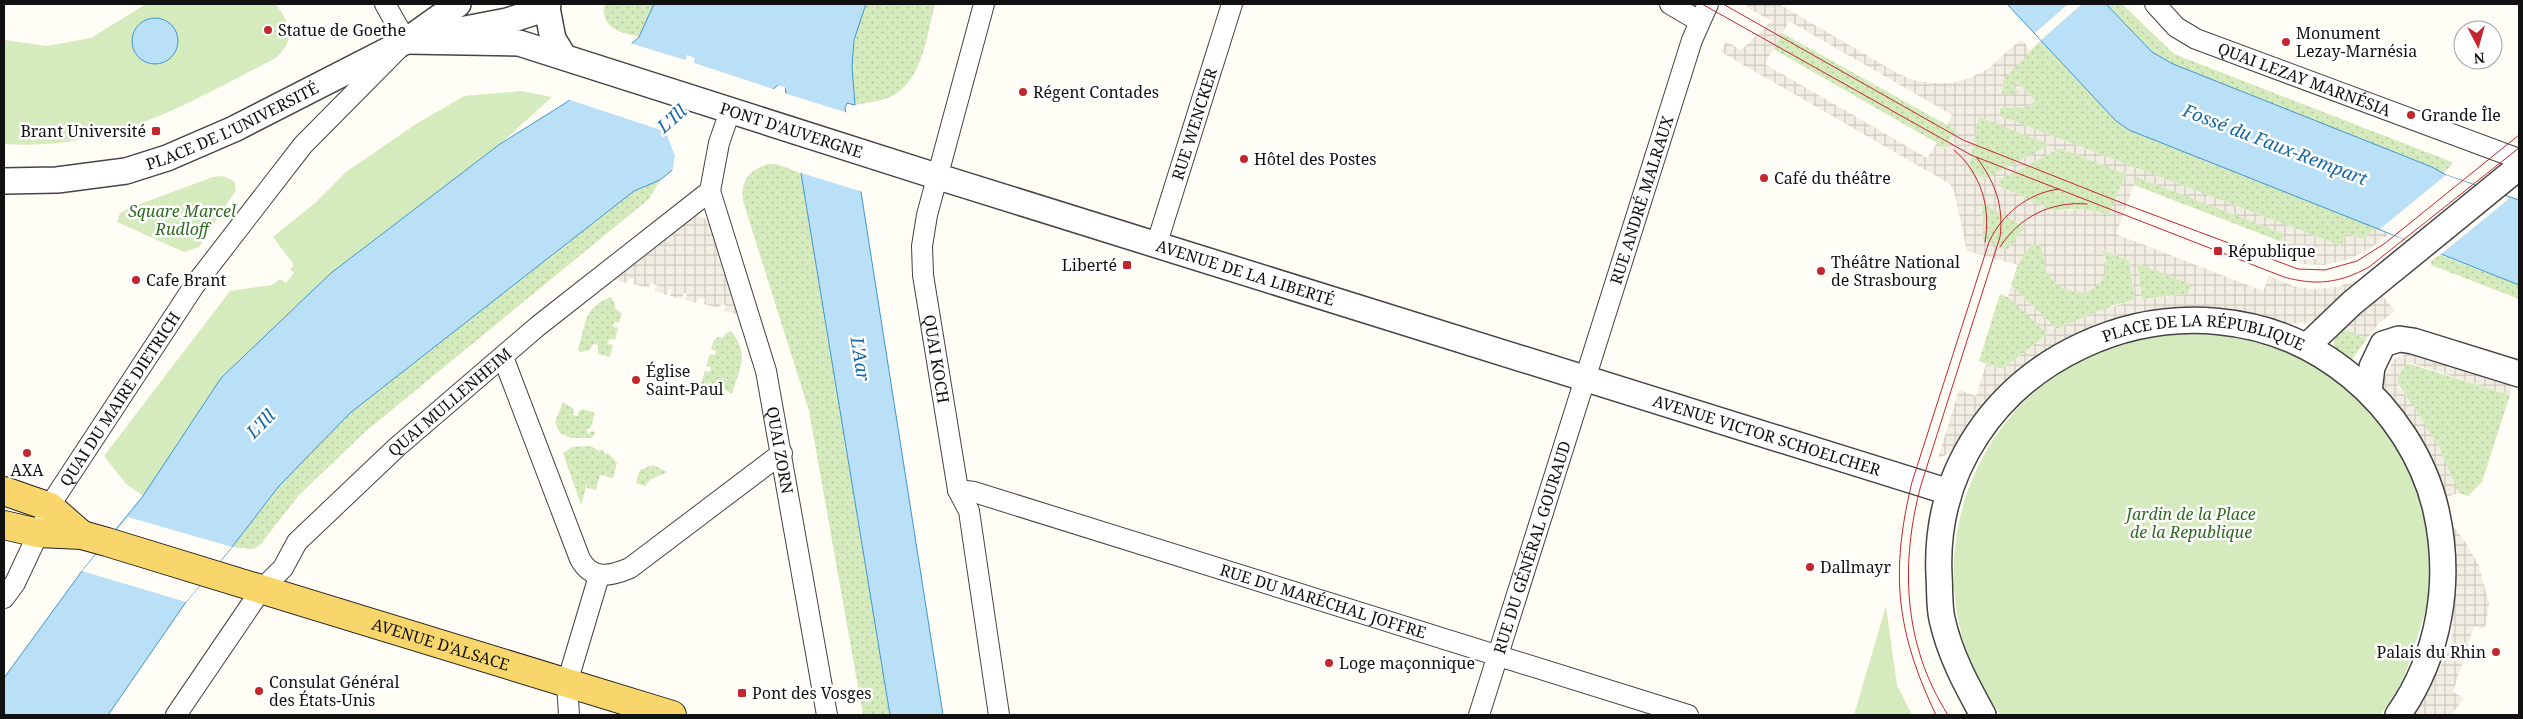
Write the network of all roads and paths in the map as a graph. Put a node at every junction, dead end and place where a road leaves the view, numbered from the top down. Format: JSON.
{"nodes":[{"id":1,"x":385,"y":4,"type":"edge"},
{"id":2,"x":458,"y":4,"type":"edge"},
{"id":3,"x":984,"y":4,"type":"edge"},
{"id":4,"x":1232,"y":4,"type":"edge"},
{"id":5,"x":1670,"y":4,"type":"edge"},
{"id":6,"x":2155,"y":4,"type":"edge"},
{"id":7,"x":547,"y":6,"type":"edge"},
{"id":8,"x":1704,"y":12,"type":"edge"},
{"id":9,"x":406,"y":41,"type":"junction"},
{"id":10,"x":564,"y":57,"type":"junction"},
{"id":11,"x":730,"y":111,"type":"junction"},
{"id":12,"x":905,"y":167,"type":"joint"},
{"id":13,"x":2515,"y":168,"type":"edge"},
{"id":14,"x":939,"y":177,"type":"junction"},
{"id":15,"x":711,"y":183,"type":"junction"},
{"id":16,"x":8,"y":184,"type":"edge"},
{"id":17,"x":1156,"y":246,"type":"junction"},
{"id":18,"x":2307,"y":346,"type":"junction"},
{"id":19,"x":503,"y":357,"type":"junction"},
{"id":20,"x":2519,"y":374,"type":"edge"},
{"id":21,"x":1585,"y":380,"type":"junction"},
{"id":22,"x":2369,"y":391,"type":"junction"},
{"id":23,"x":782,"y":452,"type":"junction"},
{"id":24,"x":958,"y":490,"type":"junction"},
{"id":25,"x":4,"y":491,"type":"edge"},
{"id":26,"x":1949,"y":492,"type":"junction"},
{"id":27,"x":50,"y":507,"type":"junction"},
{"id":28,"x":4,"y":525,"type":"edge"},
{"id":29,"x":38,"y":534,"type":"junction"},
{"id":30,"x":94,"y":538,"type":"junction"},
{"id":31,"x":599,"y":576,"type":"junction"},
{"id":32,"x":262,"y":590,"type":"junction"},
{"id":33,"x":4,"y":598,"type":"edge"},
{"id":34,"x":1498,"y":656,"type":"junction"},
{"id":35,"x":567,"y":683,"type":"junction"},
{"id":36,"x":176,"y":715,"type":"edge"},
{"id":37,"x":569,"y":715,"type":"edge"},
{"id":38,"x":672,"y":715,"type":"edge"},
{"id":39,"x":827,"y":715,"type":"edge"},
{"id":40,"x":999,"y":715,"type":"edge"},
{"id":41,"x":1479,"y":715,"type":"edge"},
{"id":42,"x":1688,"y":715,"type":"edge"},
{"id":43,"x":1984,"y":715,"type":"edge"},
{"id":44,"x":2398,"y":715,"type":"edge"}],
"edges":[{"from":1,"to":9,"type":"street"},
{"from":2,"to":9,"type":"street","name":"QUAI DU MAIRE DIETRICH"},
{"from":3,"to":14,"type":"street","name":"QUAI KOCH"},
{"from":4,"to":17,"type":"street","name":"RUE WENCKER"},
{"from":5,"to":8,"type":"street"},
{"from":6,"to":13,"type":"street","name":"QUAI LEZAY MARNÉSIA"},
{"from":7,"to":9,"type":"street"},
{"from":7,"to":10,"type":"street"},
{"from":8,"to":21,"type":"street","name":"RUE ANDRÉ MALRAUX"},
{"from":9,"to":10,"type":"street"},
{"from":9,"to":16,"type":"street","name":"PLACE DE L'UNIVERSITÉ"},
{"from":9,"to":27,"type":"street","name":"QUAI DU MAIRE DIETRICH"},
{"from":10,"to":11,"type":"street","name":"PONT D'AUVERGNE"},
{"from":11,"to":12,"type":"street","name":"PONT D'AUVERGNE"},
{"from":11,"to":15,"type":"street"},
{"from":12,"to":14,"type":"street","name":"AVENUE DE LA LIBERTÉ"},
{"from":13,"to":18,"type":"street"},
{"from":14,"to":17,"type":"street","name":"AVENUE DE LA LIBERTÉ"},
{"from":14,"to":24,"type":"street","name":"QUAI KOCH"},
{"from":15,"to":19,"type":"street","name":"QUAI MULLENHEIM"},
{"from":15,"to":23,"type":"street","name":"QUAI ZORN"},
{"from":17,"to":21,"type":"street","name":"AVENUE DE LA LIBERTÉ"},
{"from":18,"to":22,"type":"street","name":"PLACE DE LA RÉPUBLIQUE"},
{"from":18,"to":26,"type":"street","name":"PLACE DE LA RÉPUBLIQUE"},
{"from":19,"to":31,"type":"street"},
{"from":19,"to":32,"type":"street","name":"QUAI MULLENHEIM"},
{"from":20,"to":22,"type":"street"},
{"from":21,"to":26,"type":"street","name":"AVENUE VICTOR SCHOELCHER"},
{"from":21,"to":34,"type":"street","name":"RUE DU GÉNÉRAL GOURAUD"},
{"from":22,"to":44,"type":"street","name":"PLACE DE LA RÉPUBLIQUE"},
{"from":23,"to":31,"type":"street"},
{"from":23,"to":39,"type":"street","name":"QUAI ZORN"},
{"from":24,"to":34,"type":"street","name":"RUE DU MARÉCHAL JOFFRE"},
{"from":24,"to":40,"type":"street","name":"QUAI KOCH"},
{"from":25,"to":27,"type":"main road"},
{"from":26,"to":43,"type":"street","name":"PLACE DE LA RÉPUBLIQUE"},
{"from":27,"to":29,"type":"street","name":"QUAI DU MAIRE DIETRICH"},
{"from":27,"to":30,"type":"main road"},
{"from":28,"to":29,"type":"main road"},
{"from":29,"to":30,"type":"main road"},
{"from":29,"to":33,"type":"street","name":"QUAI DU MAIRE DIETRICH"},
{"from":30,"to":32,"type":"main road","name":"AVENUE D'ALSACE"},
{"from":31,"to":35,"type":"street"},
{"from":32,"to":35,"type":"main road","name":"AVENUE D'ALSACE"},
{"from":32,"to":36,"type":"street","name":"QUAI MULLENHEIM"},
{"from":34,"to":41,"type":"street","name":"RUE DU GÉNÉRAL GOURAUD"},
{"from":34,"to":42,"type":"street","name":"RUE DU MARÉCHAL JOFFRE"},
{"from":35,"to":37,"type":"street"},
{"from":35,"to":38,"type":"main road","name":"AVENUE D'ALSACE"}]}
